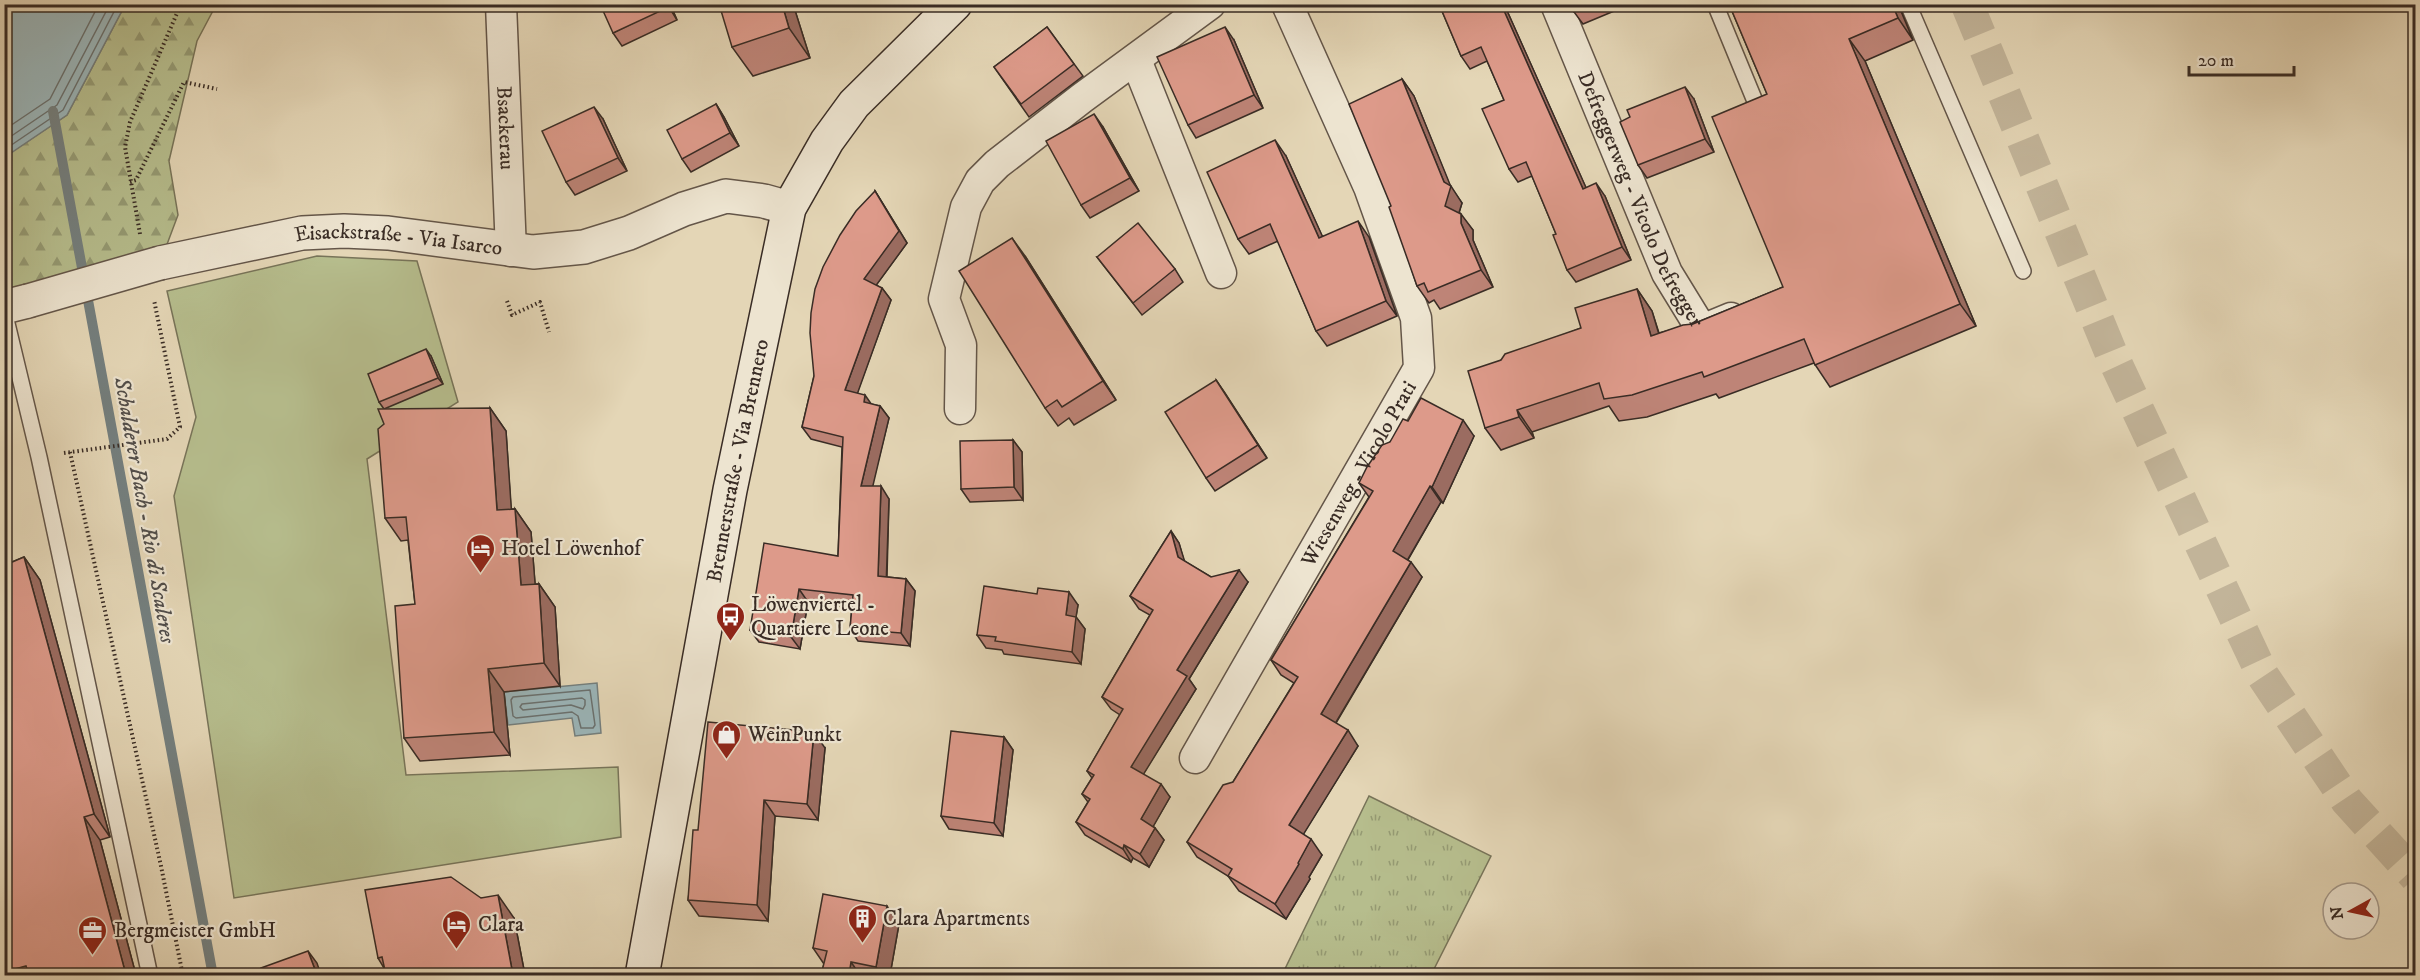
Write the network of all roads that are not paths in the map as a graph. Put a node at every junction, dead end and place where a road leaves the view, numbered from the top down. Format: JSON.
{"nodes":[{"id":1,"x":501,"y":4,"type":"edge"},
{"id":2,"x":955,"y":4,"type":"edge"},
{"id":3,"x":1210,"y":4,"type":"edge"},
{"id":4,"x":1287,"y":4,"type":"edge"},
{"id":5,"x":1556,"y":4,"type":"edge"},
{"id":6,"x":1715,"y":4,"type":"edge"},
{"id":7,"x":1908,"y":4,"type":"edge"},
{"id":8,"x":1136,"y":60,"type":"junction"},
{"id":9,"x":1759,"y":111,"type":"edge"},
{"id":10,"x":789,"y":208,"type":"junction"},
{"id":11,"x":511,"y":251,"type":"junction"},
{"id":12,"x":2023,"y":271,"type":"dead end"},
{"id":13,"x":1221,"y":273,"type":"dead end"},
{"id":14,"x":12,"y":306,"type":"edge"},
{"id":15,"x":1754,"y":309,"type":"edge"},
{"id":16,"x":960,"y":409,"type":"dead end"},
{"id":17,"x":1195,"y":758,"type":"dead end"},
{"id":18,"x":150,"y":975,"type":"edge"},
{"id":19,"x":642,"y":975,"type":"edge"}],
"edges":[{"from":1,"to":11,"type":"street","name":"Bsackerau"},
{"from":2,"to":10,"type":"main road","name":"Brennerstraße - Via Brennero"},
{"from":3,"to":8,"type":"street"},
{"from":4,"to":17,"type":"street","name":"Wiesenweg - Vicolo Prati"},
{"from":5,"to":15,"type":"street","name":"Defreggerweg - Vicolo Defregger"},
{"from":6,"to":9,"type":"lane"},
{"from":7,"to":12,"type":"lane"},
{"from":8,"to":13,"type":"street"},
{"from":8,"to":16,"type":"street"},
{"from":10,"to":11,"type":"main road","name":"Eisackstraße - Via Isarco"},
{"from":10,"to":19,"type":"main road","name":"Brennerstraße - Via Brennero"},
{"from":11,"to":14,"type":"main road","name":"Eisackstraße - Via Isarco","bridge":true},
{"from":14,"to":18,"type":"lane"}]}
